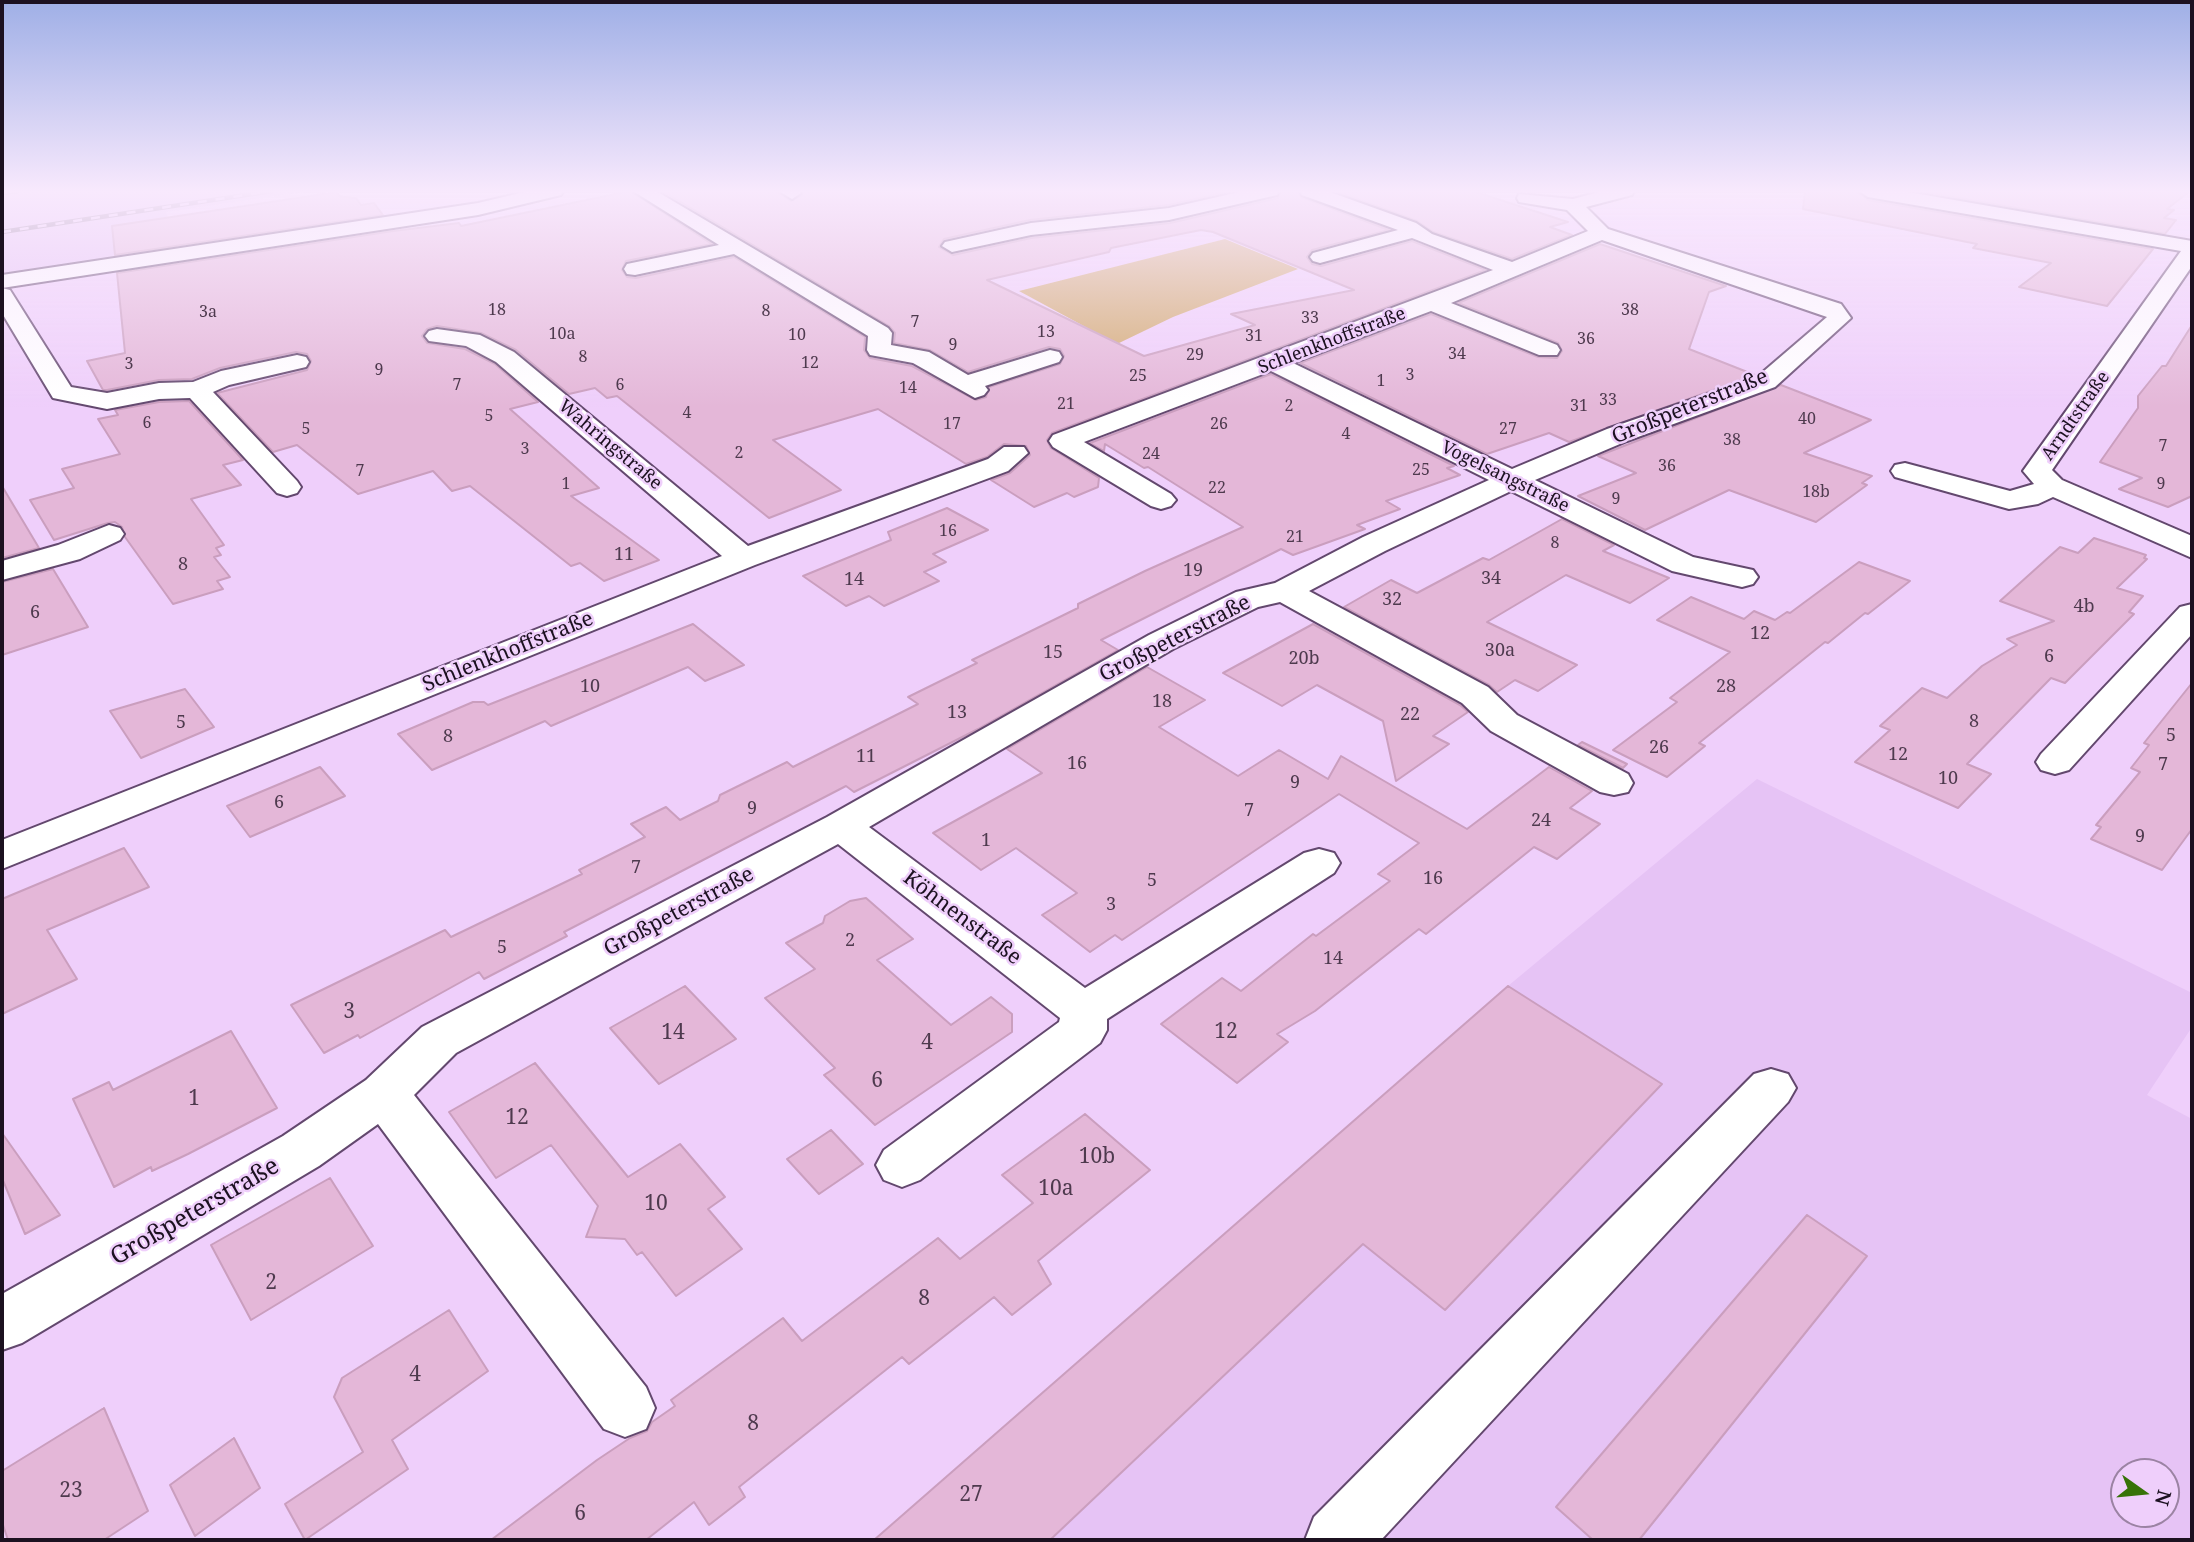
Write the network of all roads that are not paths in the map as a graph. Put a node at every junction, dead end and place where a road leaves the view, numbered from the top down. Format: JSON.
{"nodes":[{"id":1,"x":126,"y":263,"type":"edge"},
{"id":2,"x":667,"y":263,"type":"edge"},
{"id":3,"x":761,"y":263,"type":"edge"},
{"id":4,"x":1494,"y":263,"type":"edge"},
{"id":5,"x":1530,"y":263,"type":"edge"},
{"id":6,"x":1692,"y":263,"type":"edge"},
{"id":7,"x":2182,"y":263,"type":"edge"},
{"id":8,"x":635,"y":270,"type":"dead end"},
{"id":9,"x":1513,"y":270,"type":"junction"},
{"id":10,"x":2,"y":282,"type":"edge"},
{"id":11,"x":2,"y":295,"type":"edge"},
{"id":12,"x":1431,"y":303,"type":"junction"},
{"id":13,"x":437,"y":336,"type":"dead end"},
{"id":14,"x":1548,"y":350,"type":"dead end"},
{"id":15,"x":1051,"y":357,"type":"dead end"},
{"id":16,"x":297,"y":362,"type":"dead end"},
{"id":17,"x":1273,"y":363,"type":"junction"},
{"id":18,"x":197,"y":390,"type":"junction"},
{"id":19,"x":1014,"y":453,"type":"dead end"},
{"id":20,"x":1905,"y":471,"type":"dead end"},
{"id":21,"x":1511,"y":480,"type":"junction"},
{"id":22,"x":2052,"y":486,"type":"junction"},
{"id":23,"x":287,"y":487,"type":"dead end"},
{"id":24,"x":1161,"y":500,"type":"dead end"},
{"id":25,"x":109,"y":534,"type":"dead end"},
{"id":26,"x":2192,"y":550,"type":"edge"},
{"id":27,"x":744,"y":558,"type":"junction"},
{"id":28,"x":2,"y":571,"type":"edge"},
{"id":29,"x":1742,"y":577,"type":"dead end"},
{"id":30,"x":1285,"y":591,"type":"junction"},
{"id":31,"x":2192,"y":614,"type":"edge"},
{"id":32,"x":2055,"y":762,"type":"dead end"},
{"id":33,"x":1614,"y":783,"type":"dead end"},
{"id":34,"x":841,"y":826,"type":"junction"},
{"id":35,"x":2,"y":855,"type":"edge"},
{"id":36,"x":1319,"y":863,"type":"dead end"},
{"id":37,"x":1083,"y":1011,"type":"junction"},
{"id":38,"x":1772,"y":1088,"type":"dead end"},
{"id":39,"x":384,"y":1094,"type":"junction"},
{"id":40,"x":902,"y":1165,"type":"dead end"},
{"id":41,"x":2,"y":1324,"type":"edge"},
{"id":42,"x":625,"y":1408,"type":"dead end"},
{"id":43,"x":1337,"y":1540,"type":"edge"}],
"edges":[{"from":1,"to":10,"type":"street"},
{"from":2,"to":8,"type":"street"},
{"from":3,"to":15,"type":"street"},
{"from":4,"to":9,"type":"street"},
{"from":5,"to":9,"type":"street","name":"Schlenkhoffstraße"},
{"from":6,"to":21,"type":"street","name":"Großpeterstraße"},
{"from":7,"to":22,"type":"street","name":"Arndtstraße"},
{"from":9,"to":12,"type":"street","name":"Schlenkhoffstraße"},
{"from":11,"to":18,"type":"street"},
{"from":12,"to":14,"type":"street"},
{"from":12,"to":17,"type":"street","name":"Schlenkhoffstraße"},
{"from":13,"to":27,"type":"street","name":"Wahringstraße"},
{"from":16,"to":18,"type":"street"},
{"from":17,"to":21,"type":"street","name":"Vogelsangstraße"},
{"from":17,"to":24,"type":"street","name":"Schlenkhoffstraße"},
{"from":18,"to":23,"type":"street"},
{"from":19,"to":27,"type":"street","name":"Schlenkhoffstraße"},
{"from":20,"to":22,"type":"street"},
{"from":21,"to":29,"type":"street","name":"Vogelsangstraße"},
{"from":21,"to":30,"type":"street","name":"Großpeterstraße"},
{"from":22,"to":26,"type":"street","name":"Arndtstraße"},
{"from":25,"to":28,"type":"street"},
{"from":27,"to":35,"type":"street","name":"Schlenkhoffstraße"},
{"from":30,"to":33,"type":"street"},
{"from":30,"to":34,"type":"street","name":"Großpeterstraße"},
{"from":31,"to":32,"type":"street"},
{"from":34,"to":37,"type":"street","name":"Köhnenstraße"},
{"from":34,"to":39,"type":"street","name":"Großpeterstraße"},
{"from":36,"to":37,"type":"street"},
{"from":37,"to":40,"type":"street"},
{"from":38,"to":43,"type":"street"},
{"from":39,"to":41,"type":"street","name":"Großpeterstraße"},
{"from":39,"to":42,"type":"street"}]}
